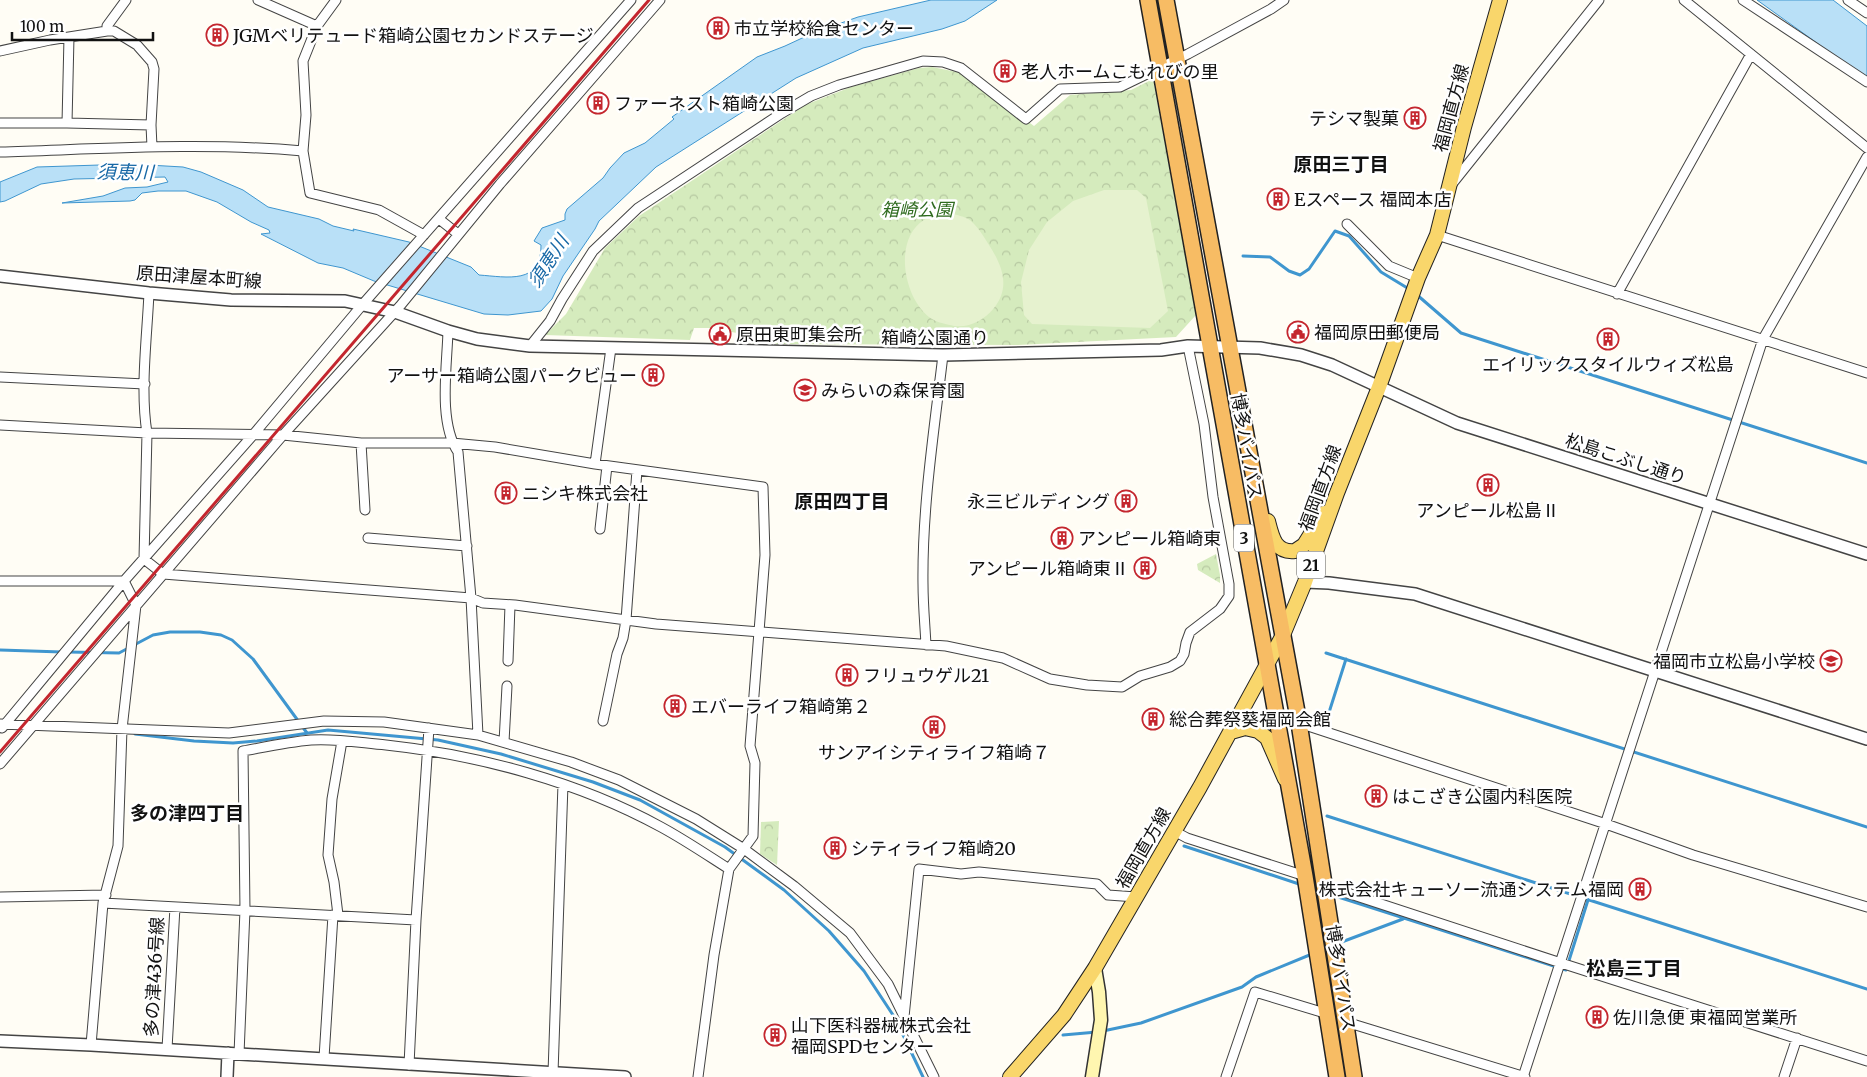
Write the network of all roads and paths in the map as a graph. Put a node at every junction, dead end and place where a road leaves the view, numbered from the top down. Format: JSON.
{"nodes":[{"id":1,"x":126,"y":0,"type":"edge"},
{"id":2,"x":258,"y":0,"type":"edge"},
{"id":3,"x":336,"y":0,"type":"edge"},
{"id":4,"x":631,"y":0,"type":"edge"},
{"id":5,"x":660,"y":0,"type":"edge"},
{"id":6,"x":1148,"y":0,"type":"edge"},
{"id":7,"x":1166,"y":0,"type":"edge"},
{"id":8,"x":1284,"y":0,"type":"edge"},
{"id":9,"x":1500,"y":0,"type":"edge"},
{"id":10,"x":1599,"y":0,"type":"edge"},
{"id":11,"x":1684,"y":0,"type":"edge"},
{"id":12,"x":1743,"y":0,"type":"edge"},
{"id":13,"x":1848,"y":0,"type":"edge"},
{"id":14,"x":1867,"y":13,"type":"edge"},
{"id":15,"x":317,"y":26,"type":"junction"},
{"id":16,"x":108,"y":31,"type":"junction"},
{"id":17,"x":69,"y":37,"type":"junction"},
{"id":18,"x":0,"y":51,"type":"edge"},
{"id":19,"x":1751,"y":54,"type":"junction"},
{"id":20,"x":1177,"y":60,"type":"junction"},
{"id":21,"x":1160,"y":69,"type":"junction"},
{"id":22,"x":1867,"y":82,"type":"edge"},
{"id":23,"x":0,"y":123,"type":"edge"},
{"id":24,"x":67,"y":123,"type":"junction"},
{"id":25,"x":150,"y":125,"type":"junction"},
{"id":26,"x":152,"y":147,"type":"junction"},
{"id":27,"x":1867,"y":148,"type":"edge"},
{"id":28,"x":303,"y":151,"type":"junction"},
{"id":29,"x":0,"y":152,"type":"edge"},
{"id":30,"x":1867,"y":157,"type":"edge"},
{"id":31,"x":1449,"y":188,"type":"junction"},
{"id":32,"x":439,"y":219,"type":"junction"},
{"id":33,"x":1347,"y":224,"type":"dead end"},
{"id":34,"x":458,"y":234,"type":"junction"},
{"id":35,"x":424,"y":235,"type":"junction"},
{"id":36,"x":1437,"y":235,"type":"junction"},
{"id":37,"x":0,"y":276,"type":"edge"},
{"id":38,"x":1418,"y":278,"type":"junction"},
{"id":39,"x":149,"y":293,"type":"junction"},
{"id":40,"x":1617,"y":294,"type":"junction"},
{"id":41,"x":366,"y":300,"type":"junction"},
{"id":42,"x":398,"y":309,"type":"junction"},
{"id":43,"x":448,"y":331,"type":"junction"},
{"id":44,"x":1764,"y":339,"type":"junction"},
{"id":45,"x":530,"y":346,"type":"junction"},
{"id":46,"x":1188,"y":346,"type":"junction"},
{"id":47,"x":610,"y":348,"type":"junction"},
{"id":48,"x":1211,"y":348,"type":"junction"},
{"id":49,"x":1229,"y":349,"type":"junction"},
{"id":50,"x":943,"y":355,"type":"junction"},
{"id":51,"x":1867,"y":373,"type":"edge"},
{"id":52,"x":0,"y":377,"type":"edge"},
{"id":53,"x":145,"y":384,"type":"junction"},
{"id":54,"x":1379,"y":387,"type":"junction"},
{"id":55,"x":1242,"y":418,"type":"junction"},
{"id":56,"x":0,"y":426,"type":"edge"},
{"id":57,"x":146,"y":433,"type":"junction"},
{"id":58,"x":253,"y":434,"type":"junction"},
{"id":59,"x":283,"y":435,"type":"junction"},
{"id":60,"x":361,"y":443,"type":"junction"},
{"id":61,"x":452,"y":444,"type":"junction"},
{"id":62,"x":596,"y":464,"type":"junction"},
{"id":63,"x":607,"y":466,"type":"junction"},
{"id":64,"x":637,"y":470,"type":"junction"},
{"id":65,"x":1337,"y":493,"type":"junction"},
{"id":66,"x":1710,"y":504,"type":"junction"},
{"id":67,"x":365,"y":510,"type":"dead end"},
{"id":68,"x":600,"y":529,"type":"dead end"},
{"id":69,"x":368,"y":538,"type":"dead end"},
{"id":70,"x":467,"y":546,"type":"junction"},
{"id":71,"x":1867,"y":554,"type":"edge"},
{"id":72,"x":144,"y":559,"type":"junction"},
{"id":73,"x":163,"y":574,"type":"junction"},
{"id":74,"x":0,"y":581,"type":"edge"},
{"id":75,"x":124,"y":581,"type":"junction"},
{"id":76,"x":1305,"y":582,"type":"junction"},
{"id":77,"x":471,"y":598,"type":"junction"},
{"id":78,"x":136,"y":605,"type":"junction"},
{"id":79,"x":510,"y":605,"type":"junction"},
{"id":80,"x":626,"y":620,"type":"junction"},
{"id":81,"x":760,"y":633,"type":"junction"},
{"id":82,"x":1283,"y":635,"type":"junction"},
{"id":83,"x":926,"y":645,"type":"junction"},
{"id":84,"x":508,"y":661,"type":"dead end"},
{"id":85,"x":1267,"y":662,"type":"junction"},
{"id":86,"x":1655,"y":671,"type":"junction"},
{"id":87,"x":507,"y":686,"type":"dead end"},
{"id":88,"x":603,"y":721,"type":"dead end"},
{"id":89,"x":1299,"y":723,"type":"junction"},
{"id":90,"x":2,"y":726,"type":"edge"},
{"id":91,"x":33,"y":726,"type":"junction"},
{"id":92,"x":122,"y":729,"type":"junction"},
{"id":93,"x":429,"y":731,"type":"junction"},
{"id":94,"x":1231,"y":732,"type":"junction"},
{"id":95,"x":478,"y":735,"type":"junction"},
{"id":96,"x":1867,"y":739,"type":"edge"},
{"id":97,"x":342,"y":741,"type":"junction"},
{"id":98,"x":504,"y":742,"type":"junction"},
{"id":99,"x":428,"y":748,"type":"junction"},
{"id":100,"x":0,"y":764,"type":"edge"},
{"id":101,"x":563,"y":784,"type":"junction"},
{"id":102,"x":1290,"y":792,"type":"junction"},
{"id":103,"x":1606,"y":824,"type":"junction"},
{"id":104,"x":1174,"y":831,"type":"junction"},
{"id":105,"x":742,"y":850,"type":"junction"},
{"id":106,"x":731,"y":868,"type":"junction"},
{"id":107,"x":1305,"y":876,"type":"junction"},
{"id":108,"x":1326,"y":886,"type":"junction"},
{"id":109,"x":0,"y":897,"type":"edge"},
{"id":110,"x":1136,"y":897,"type":"junction"},
{"id":111,"x":104,"y":899,"type":"junction"},
{"id":112,"x":174,"y":907,"type":"junction"},
{"id":113,"x":1867,"y":907,"type":"edge"},
{"id":114,"x":245,"y":910,"type":"junction"},
{"id":115,"x":335,"y":915,"type":"junction"},
{"id":116,"x":416,"y":920,"type":"junction"},
{"id":117,"x":1561,"y":963,"type":"junction"},
{"id":118,"x":1095,"y":968,"type":"junction"},
{"id":119,"x":1328,"y":1014,"type":"junction"},
{"id":120,"x":904,"y":1017,"type":"junction"},
{"id":121,"x":1346,"y":1022,"type":"junction"},
{"id":122,"x":1797,"y":1038,"type":"junction"},
{"id":123,"x":0,"y":1041,"type":"edge"},
{"id":124,"x":91,"y":1045,"type":"junction"},
{"id":125,"x":167,"y":1049,"type":"junction"},
{"id":126,"x":234,"y":1053,"type":"junction"},
{"id":127,"x":324,"y":1058,"type":"junction"},
{"id":128,"x":1867,"y":1060,"type":"edge"},
{"id":129,"x":409,"y":1065,"type":"junction"},
{"id":130,"x":462,"y":1073,"type":"edge"},
{"id":131,"x":553,"y":1073,"type":"junction"},
{"id":132,"x":227,"y":1077,"type":"edge"},
{"id":133,"x":625,"y":1077,"type":"edge"},
{"id":134,"x":698,"y":1077,"type":"edge"},
{"id":135,"x":934,"y":1077,"type":"edge"},
{"id":136,"x":1010,"y":1077,"type":"edge"},
{"id":137,"x":1092,"y":1077,"type":"edge"},
{"id":138,"x":1226,"y":1077,"type":"edge"},
{"id":139,"x":1337,"y":1077,"type":"edge"},
{"id":140,"x":1354,"y":1077,"type":"edge"},
{"id":141,"x":1524,"y":1077,"type":"edge"},
{"id":142,"x":1784,"y":1077,"type":"edge"}],
"edges":[{"from":1,"to":16,"type":"street"},
{"from":2,"to":15,"type":"street"},
{"from":3,"to":15,"type":"street"},
{"from":4,"to":32,"type":"street"},
{"from":5,"to":34,"type":"street"},
{"from":6,"to":21,"type":"highway","name":"博多バイパス","number":"3"},
{"from":7,"to":20,"type":"highway","name":"博多バイパス","number":"3"},
{"from":8,"to":20,"type":"street"},
{"from":9,"to":31,"type":"main road","name":"福岡直方線","number":"21"},
{"from":10,"to":31,"type":"street"},
{"from":11,"to":19,"type":"street"},
{"from":12,"to":22,"type":"street"},
{"from":13,"to":14,"type":"street"},
{"from":15,"to":28,"type":"street"},
{"from":16,"to":17,"type":"street"},
{"from":16,"to":25,"type":"street"},
{"from":17,"to":18,"type":"street"},
{"from":17,"to":24,"type":"street"},
{"from":19,"to":27,"type":"street"},
{"from":19,"to":40,"type":"street"},
{"from":20,"to":21,"type":"street"},
{"from":20,"to":49,"type":"highway","name":"博多バイパス","number":"3"},
{"from":21,"to":45,"type":"street"},
{"from":21,"to":48,"type":"highway","name":"博多バイパス","number":"3"},
{"from":23,"to":24,"type":"street"},
{"from":24,"to":25,"type":"street"},
{"from":25,"to":26,"type":"street"},
{"from":26,"to":28,"type":"street"},
{"from":26,"to":29,"type":"street"},
{"from":28,"to":35,"type":"street"},
{"from":30,"to":44,"type":"street"},
{"from":31,"to":36,"type":"main road","name":"福岡直方線","number":"21"},
{"from":32,"to":34,"type":"street"},
{"from":32,"to":35,"type":"street"},
{"from":33,"to":38,"type":"street"},
{"from":34,"to":42,"type":"street"},
{"from":35,"to":41,"type":"street"},
{"from":36,"to":38,"type":"main road","name":"福岡直方線","number":"21"},
{"from":36,"to":40,"type":"street"},
{"from":37,"to":39,"type":"street","name":"原田津屋本町線"},
{"from":38,"to":54,"type":"main road","name":"福岡直方線","number":"21"},
{"from":39,"to":41,"type":"street","name":"原田津屋本町線"},
{"from":39,"to":53,"type":"street"},
{"from":40,"to":44,"type":"street"},
{"from":41,"to":42,"type":"street","name":"原田津屋本町線"},
{"from":41,"to":58,"type":"street"},
{"from":42,"to":43,"type":"street","name":"箱崎公園通り"},
{"from":42,"to":59,"type":"street"},
{"from":43,"to":45,"type":"street","name":"箱崎公園通り"},
{"from":43,"to":61,"type":"street"},
{"from":44,"to":51,"type":"street"},
{"from":44,"to":66,"type":"street"},
{"from":45,"to":47,"type":"street","name":"箱崎公園通り"},
{"from":46,"to":48,"type":"street","name":"箱崎公園通り"},
{"from":46,"to":50,"type":"street","name":"箱崎公園通り"},
{"from":46,"to":83,"type":"street"},
{"from":47,"to":50,"type":"street","name":"箱崎公園通り"},
{"from":47,"to":62,"type":"street"},
{"from":48,"to":49,"type":"street"},
{"from":48,"to":85,"type":"highway","name":"博多バイパス","number":"3"},
{"from":49,"to":54,"type":"street"},
{"from":49,"to":55,"type":"highway","name":"博多バイパス","number":"3"},
{"from":50,"to":83,"type":"street"},
{"from":52,"to":53,"type":"street"},
{"from":53,"to":57,"type":"street"},
{"from":54,"to":65,"type":"main road","name":"福岡直方線","number":"21"},
{"from":54,"to":66,"type":"street","name":"松島こぶし通り"},
{"from":55,"to":65,"type":"main road"},
{"from":55,"to":82,"type":"highway","name":"博多バイパス","number":"3"},
{"from":56,"to":57,"type":"street"},
{"from":57,"to":58,"type":"street"},
{"from":57,"to":72,"type":"street"},
{"from":58,"to":59,"type":"street"},
{"from":58,"to":72,"type":"street"},
{"from":59,"to":60,"type":"street"},
{"from":59,"to":73,"type":"street"},
{"from":60,"to":61,"type":"street"},
{"from":60,"to":67,"type":"street"},
{"from":61,"to":62,"type":"street"},
{"from":61,"to":70,"type":"street"},
{"from":62,"to":63,"type":"street"},
{"from":63,"to":64,"type":"street"},
{"from":63,"to":68,"type":"street"},
{"from":64,"to":80,"type":"street"},
{"from":64,"to":81,"type":"street"},
{"from":65,"to":76,"type":"main road","name":"福岡直方線","number":"21"},
{"from":66,"to":71,"type":"street","name":"松島こぶし通り"},
{"from":66,"to":86,"type":"street"},
{"from":69,"to":70,"type":"street"},
{"from":70,"to":77,"type":"street"},
{"from":72,"to":73,"type":"street"},
{"from":72,"to":75,"type":"street"},
{"from":73,"to":77,"type":"street"},
{"from":73,"to":78,"type":"street"},
{"from":74,"to":75,"type":"street"},
{"from":75,"to":78,"type":"street"},
{"from":75,"to":90,"type":"street"},
{"from":76,"to":82,"type":"main road","name":"福岡直方線","number":"21"},
{"from":76,"to":86,"type":"street"},
{"from":77,"to":79,"type":"street"},
{"from":77,"to":95,"type":"street"},
{"from":78,"to":91,"type":"street"},
{"from":78,"to":92,"type":"street"},
{"from":79,"to":80,"type":"street"},
{"from":79,"to":84,"type":"street"},
{"from":80,"to":81,"type":"street"},
{"from":80,"to":88,"type":"street"},
{"from":81,"to":83,"type":"street"},
{"from":81,"to":105,"type":"street"},
{"from":82,"to":85,"type":"main road","name":"福岡直方線","number":"21"},
{"from":82,"to":89,"type":"highway","name":"博多バイパス","number":"3"},
{"from":85,"to":94,"type":"main road","name":"福岡直方線","number":"21"},
{"from":85,"to":102,"type":"highway","name":"博多バイパス","number":"3"},
{"from":86,"to":96,"type":"street"},
{"from":86,"to":103,"type":"street"},
{"from":87,"to":98,"type":"street"},
{"from":89,"to":103,"type":"street"},
{"from":89,"to":108,"type":"highway","name":"博多バイパス","number":"3"},
{"from":90,"to":91,"type":"street"},
{"from":91,"to":92,"type":"street"},
{"from":91,"to":100,"type":"street"},
{"from":92,"to":93,"type":"street"},
{"from":92,"to":111,"type":"street"},
{"from":93,"to":95,"type":"street"},
{"from":93,"to":99,"type":"street"},
{"from":94,"to":102,"type":"main road"},
{"from":94,"to":104,"type":"main road","name":"福岡直方線","number":"21"},
{"from":95,"to":98,"type":"street"},
{"from":97,"to":99,"type":"street"},
{"from":97,"to":114,"type":"street"},
{"from":97,"to":115,"type":"street"},
{"from":98,"to":105,"type":"street"},
{"from":99,"to":101,"type":"street"},
{"from":99,"to":116,"type":"street"},
{"from":101,"to":106,"type":"street"},
{"from":101,"to":131,"type":"street"},
{"from":102,"to":107,"type":"highway","name":"博多バイパス","number":"3"},
{"from":103,"to":113,"type":"street"},
{"from":103,"to":117,"type":"street"},
{"from":104,"to":107,"type":"street"},
{"from":104,"to":110,"type":"main road","name":"福岡直方線","number":"21"},
{"from":105,"to":106,"type":"street"},
{"from":105,"to":120,"type":"street"},
{"from":106,"to":134,"type":"street"},
{"from":107,"to":119,"type":"highway","name":"博多バイパス","number":"3"},
{"from":108,"to":117,"type":"street"},
{"from":108,"to":121,"type":"highway","name":"博多バイパス","number":"3"},
{"from":109,"to":111,"type":"street"},
{"from":110,"to":118,"type":"main road","name":"福岡直方線","number":"21"},
{"from":110,"to":120,"type":"street"},
{"from":111,"to":112,"type":"street"},
{"from":111,"to":124,"type":"street"},
{"from":112,"to":114,"type":"street"},
{"from":112,"to":125,"type":"street","name":"多の津436号線"},
{"from":114,"to":115,"type":"street"},
{"from":114,"to":126,"type":"street"},
{"from":115,"to":116,"type":"street"},
{"from":115,"to":127,"type":"street"},
{"from":116,"to":129,"type":"street"},
{"from":117,"to":122,"type":"street"},
{"from":117,"to":141,"type":"street"},
{"from":118,"to":136,"type":"main road","name":"福岡直方線","number":"21"},
{"from":118,"to":137,"type":"main road"},
{"from":119,"to":138,"type":"street"},
{"from":119,"to":139,"type":"highway","name":"博多バイパス","number":"3"},
{"from":120,"to":135,"type":"street"},
{"from":121,"to":140,"type":"highway","name":"博多バイパス","number":"3"},
{"from":121,"to":141,"type":"street"},
{"from":122,"to":128,"type":"street"},
{"from":122,"to":142,"type":"street"},
{"from":123,"to":124,"type":"street"},
{"from":124,"to":125,"type":"street"},
{"from":125,"to":126,"type":"street"},
{"from":126,"to":127,"type":"street"},
{"from":126,"to":132,"type":"street"},
{"from":127,"to":129,"type":"street"},
{"from":129,"to":130,"type":"street"},
{"from":130,"to":131,"type":"street"},
{"from":131,"to":133,"type":"street"}]}
